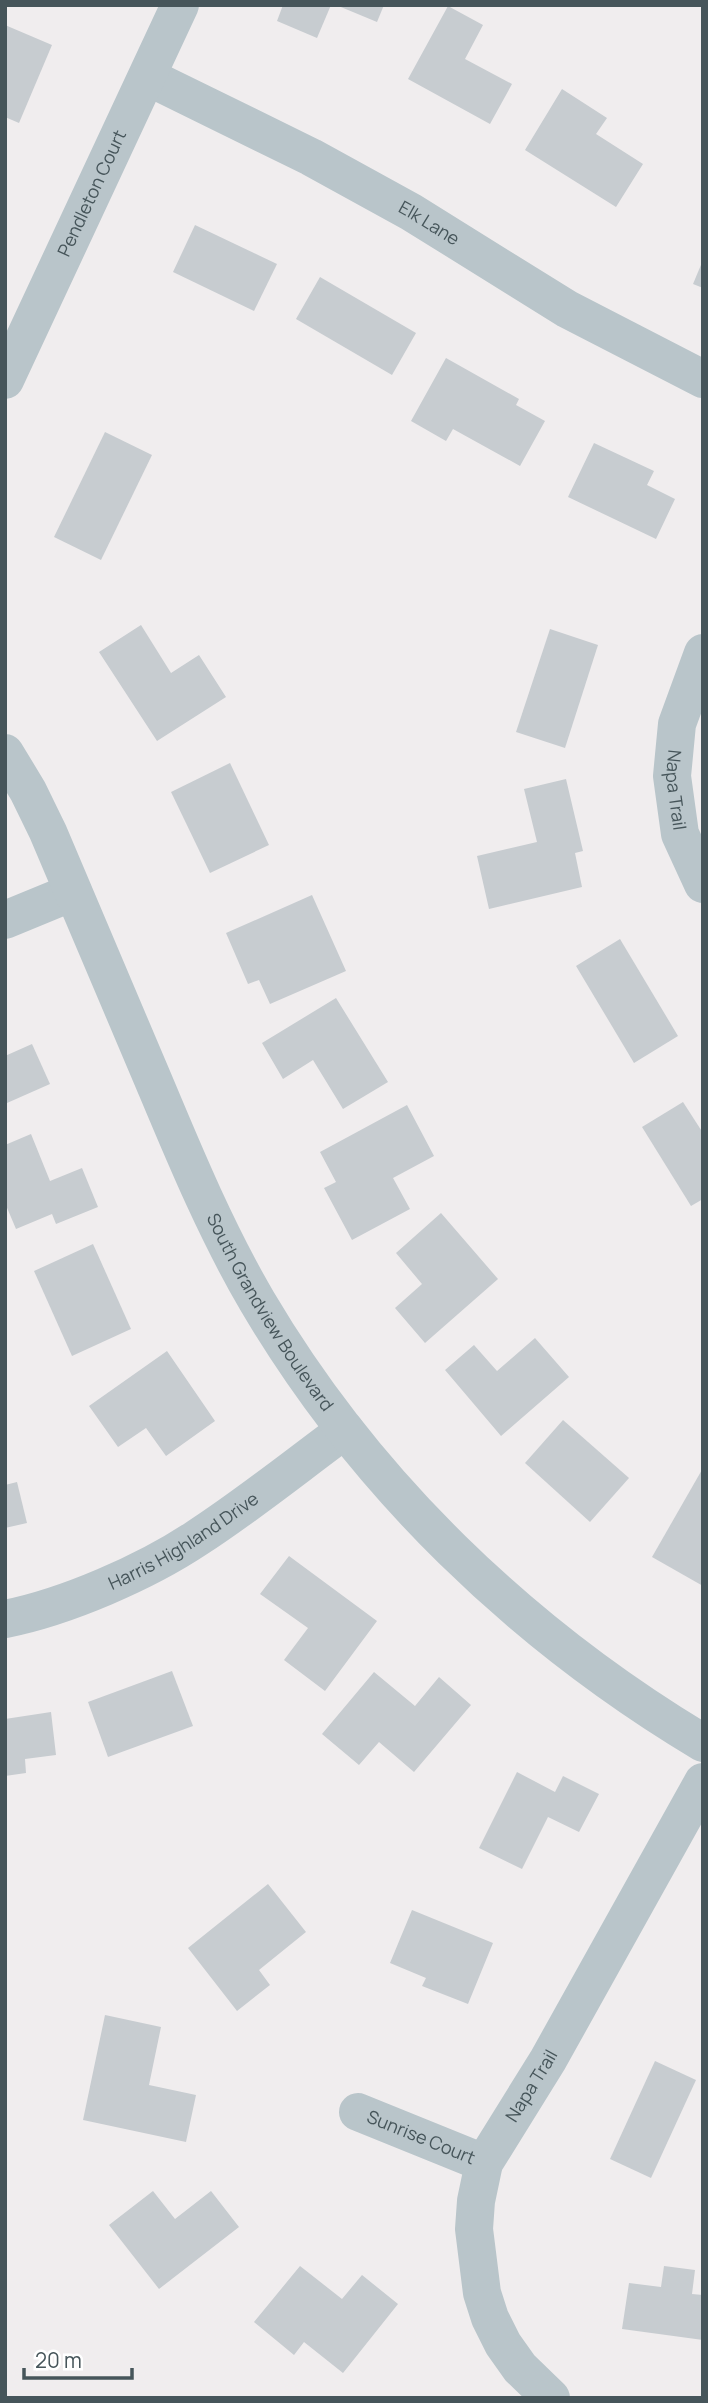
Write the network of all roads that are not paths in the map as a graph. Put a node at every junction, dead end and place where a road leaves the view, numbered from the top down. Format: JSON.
{"nodes":[{"id":1,"x":180,"y":5,"type":"edge"},
{"id":2,"x":148,"y":77,"type":"junction"},
{"id":3,"x":703,"y":379,"type":"edge"},
{"id":4,"x":5,"y":380,"type":"edge"},
{"id":5,"x":703,"y":653,"type":"edge"},
{"id":6,"x":5,"y":753,"type":"edge"},
{"id":7,"x":703,"y":884,"type":"edge"},
{"id":8,"x":73,"y":892,"type":"junction"},
{"id":9,"x":5,"y":920,"type":"edge"},
{"id":10,"x":345,"y":1430,"type":"junction"},
{"id":11,"x":5,"y":1619,"type":"edge"},
{"id":12,"x":703,"y":1743,"type":"edge"},
{"id":13,"x":703,"y":1782,"type":"edge"},
{"id":14,"x":358,"y":2112,"type":"dead end"},
{"id":15,"x":484,"y":2163,"type":"junction"},
{"id":16,"x":551,"y":2398,"type":"edge"}],
"edges":[{"from":1,"to":2,"type":"street","name":"Pendleton Court"},
{"from":2,"to":3,"type":"street","name":"Elk Lane"},
{"from":2,"to":4,"type":"street","name":"Pendleton Court"},
{"from":5,"to":7,"type":"street","name":"Napa Trail"},
{"from":6,"to":8,"type":"street","name":"South Grandview Boulevard"},
{"from":8,"to":9,"type":"street"},
{"from":8,"to":10,"type":"street","name":"South Grandview Boulevard"},
{"from":10,"to":11,"type":"street","name":"Harris Highland Drive"},
{"from":10,"to":12,"type":"street","name":"South Grandview Boulevard"},
{"from":13,"to":15,"type":"street","name":"Napa Trail"},
{"from":14,"to":15,"type":"street","name":"Sunrise Court"},
{"from":15,"to":16,"type":"street","name":"Napa Trail"}]}
